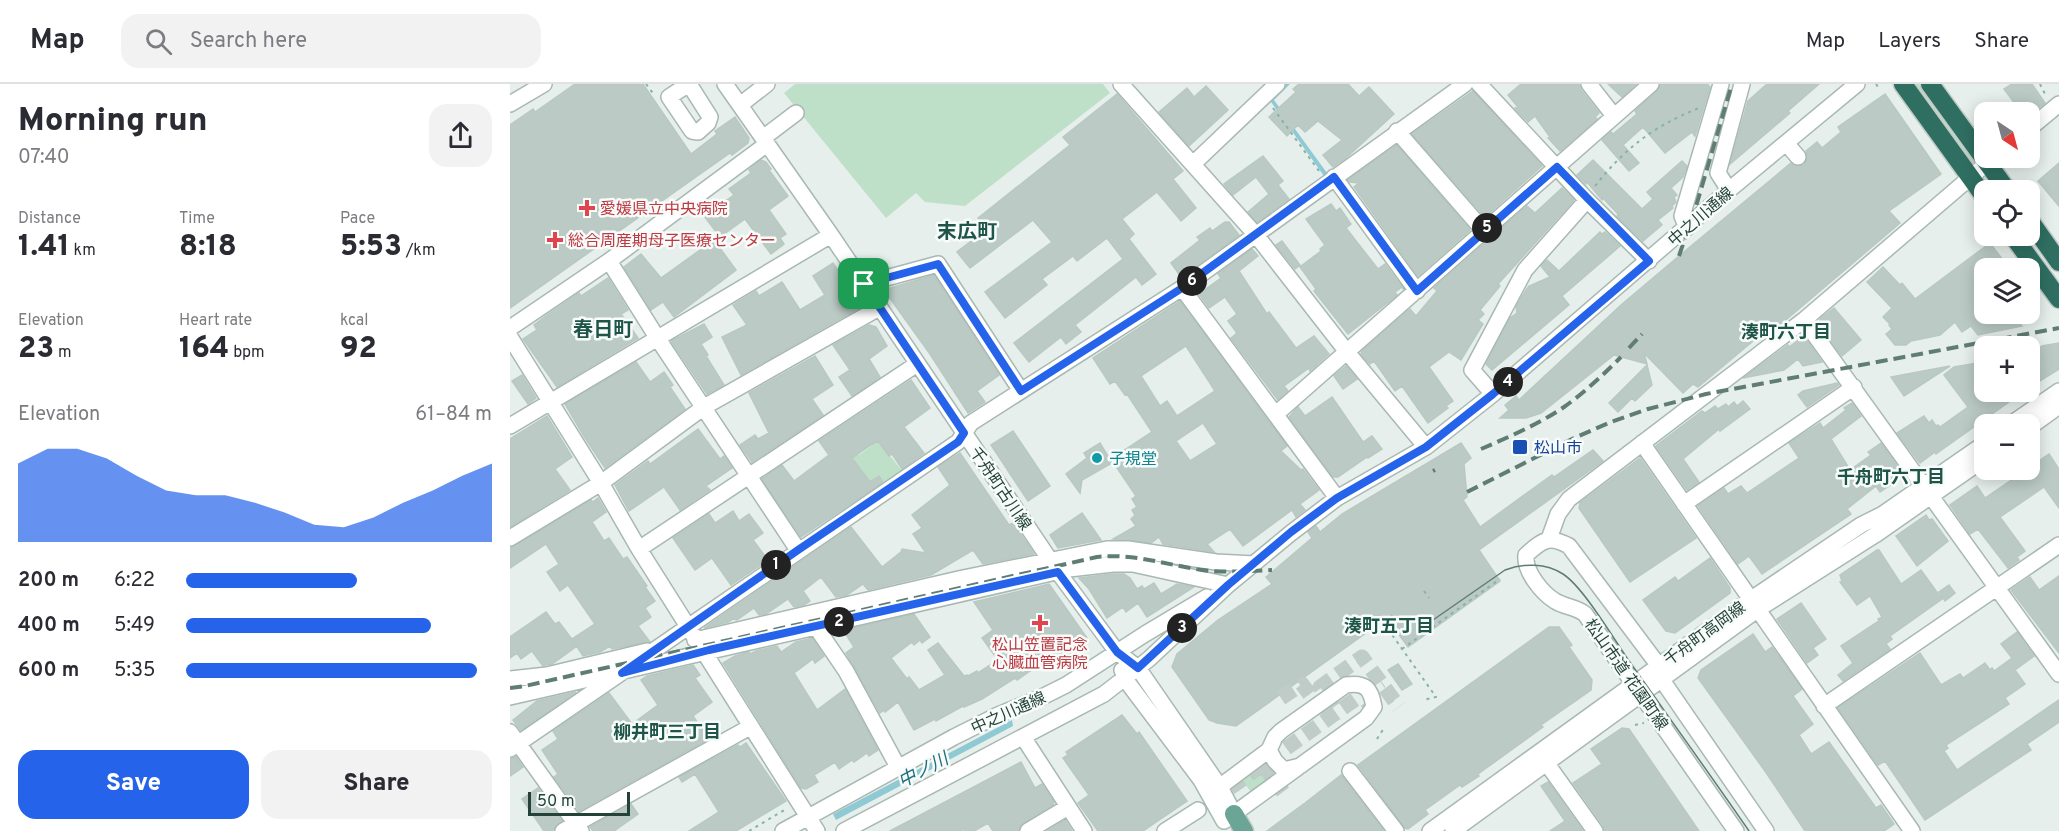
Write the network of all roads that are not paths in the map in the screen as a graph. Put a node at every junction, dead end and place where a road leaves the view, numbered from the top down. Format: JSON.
{"nodes":[{"id":1,"x":544,"y":84,"type":"edge"},
{"id":2,"x":725,"y":84,"type":"edge"},
{"id":3,"x":767,"y":84,"type":"edge"},
{"id":4,"x":1121,"y":84,"type":"edge"},
{"id":5,"x":1277,"y":84,"type":"edge"},
{"id":6,"x":1465,"y":84,"type":"edge"},
{"id":7,"x":1479,"y":84,"type":"edge"},
{"id":8,"x":1589,"y":84,"type":"edge"},
{"id":9,"x":1651,"y":84,"type":"edge"},
{"id":10,"x":1721,"y":84,"type":"edge"},
{"id":11,"x":1742,"y":84,"type":"edge"},
{"id":12,"x":1857,"y":84,"type":"edge"},
{"id":13,"x":1903,"y":84,"type":"edge"},
{"id":14,"x":1930,"y":84,"type":"edge"},
{"id":15,"x":510,"y":104,"type":"edge"},
{"id":16,"x":2059,"y":104,"type":"edge"},
{"id":17,"x":740,"y":105,"type":"junction"},
{"id":18,"x":796,"y":113,"type":"dead end"},
{"id":19,"x":1614,"y":116,"type":"junction"},
{"id":20,"x":2040,"y":120,"type":"edge"},
{"id":21,"x":1397,"y":131,"type":"junction"},
{"id":22,"x":1974,"y":140,"type":"edge"},
{"id":23,"x":765,"y":141,"type":"junction"},
{"id":24,"x":1786,"y":143,"type":"junction"},
{"id":25,"x":1798,"y":157,"type":"dead end"},
{"id":26,"x":1193,"y":164,"type":"junction"},
{"id":27,"x":1557,"y":167,"type":"junction"},
{"id":28,"x":1980,"y":168,"type":"edge"},
{"id":29,"x":1970,"y":176,"type":"junction"},
{"id":30,"x":1330,"y":180,"type":"junction"},
{"id":31,"x":1974,"y":182,"type":"edge"},
{"id":32,"x":1730,"y":190,"type":"junction"},
{"id":33,"x":1587,"y":200,"type":"junction"},
{"id":34,"x":2040,"y":225,"type":"edge"},
{"id":35,"x":1686,"y":228,"type":"junction"},
{"id":36,"x":1484,"y":231,"type":"junction"},
{"id":37,"x":831,"y":235,"type":"junction"},
{"id":38,"x":1256,"y":235,"type":"junction"},
{"id":39,"x":2020,"y":246,"type":"edge"},
{"id":40,"x":609,"y":261,"type":"junction"},
{"id":41,"x":1649,"y":261,"type":"junction"},
{"id":42,"x":2059,"y":262,"type":"edge"},
{"id":43,"x":864,"y":284,"type":"junction"},
{"id":44,"x":1182,"y":288,"type":"junction"},
{"id":45,"x":1417,"y":291,"type":"junction"},
{"id":46,"x":2059,"y":299,"type":"edge"},
{"id":47,"x":879,"y":308,"type":"junction"},
{"id":48,"x":1804,"y":320,"type":"junction"},
{"id":49,"x":510,"y":328,"type":"edge"},
{"id":50,"x":510,"y":337,"type":"edge"},
{"id":51,"x":658,"y":339,"type":"junction"},
{"id":52,"x":1347,"y":352,"type":"junction"},
{"id":53,"x":917,"y":364,"type":"junction"},
{"id":54,"x":1854,"y":387,"type":"junction"},
{"id":55,"x":1021,"y":391,"type":"junction"},
{"id":56,"x":2059,"y":391,"type":"edge"},
{"id":57,"x":1493,"y":394,"type":"junction"},
{"id":58,"x":551,"y":402,"type":"junction"},
{"id":59,"x":2059,"y":406,"type":"edge"},
{"id":60,"x":704,"y":407,"type":"junction"},
{"id":61,"x":1276,"y":414,"type":"junction"},
{"id":62,"x":2026,"y":414,"type":"edge"},
{"id":63,"x":2040,"y":420,"type":"edge"},
{"id":64,"x":510,"y":426,"type":"edge"},
{"id":65,"x":964,"y":433,"type":"junction"},
{"id":66,"x":1642,"y":443,"type":"junction"},
{"id":67,"x":1426,"y":447,"type":"junction"},
{"id":68,"x":1974,"y":453,"type":"edge"},
{"id":69,"x":1974,"y":465,"type":"edge"},
{"id":70,"x":749,"y":475,"type":"junction"},
{"id":71,"x":601,"y":483,"type":"junction"},
{"id":72,"x":1928,"y":492,"type":"junction"},
{"id":73,"x":1337,"y":498,"type":"junction"},
{"id":74,"x":1684,"y":504,"type":"junction"},
{"id":75,"x":510,"y":538,"type":"edge"},
{"id":76,"x":1549,"y":539,"type":"junction"},
{"id":77,"x":2059,"y":545,"type":"edge"},
{"id":78,"x":639,"y":549,"type":"junction"},
{"id":79,"x":798,"y":550,"type":"junction"},
{"id":80,"x":1254,"y":564,"type":"junction"},
{"id":81,"x":1054,"y":566,"type":"junction"},
{"id":82,"x":1228,"y":585,"type":"junction"},
{"id":83,"x":1999,"y":588,"type":"junction"},
{"id":84,"x":1754,"y":605,"type":"junction"},
{"id":85,"x":816,"y":627,"type":"junction"},
{"id":86,"x":695,"y":639,"type":"junction"},
{"id":87,"x":656,"y":649,"type":"junction"},
{"id":88,"x":1117,"y":652,"type":"junction"},
{"id":89,"x":1138,"y":668,"type":"junction"},
{"id":90,"x":622,"y":673,"type":"junction"},
{"id":91,"x":1660,"y":673,"type":"junction"},
{"id":92,"x":2059,"y":674,"type":"edge"},
{"id":93,"x":510,"y":679,"type":"edge"},
{"id":94,"x":1125,"y":679,"type":"junction"},
{"id":95,"x":1638,"y":688,"type":"junction"},
{"id":96,"x":510,"y":697,"type":"edge"},
{"id":97,"x":1824,"y":706,"type":"junction"},
{"id":98,"x":750,"y":727,"type":"junction"},
{"id":99,"x":1023,"y":737,"type":"junction"},
{"id":100,"x":513,"y":742,"type":"edge"},
{"id":101,"x":1269,"y":750,"type":"junction"},
{"id":102,"x":1542,"y":757,"type":"junction"},
{"id":103,"x":1300,"y":766,"type":"junction"},
{"id":104,"x":898,"y":767,"type":"junction"},
{"id":105,"x":1350,"y":771,"type":"dead end"},
{"id":106,"x":1215,"y":791,"type":"junction"},
{"id":107,"x":1068,"y":807,"type":"junction"},
{"id":108,"x":1198,"y":810,"type":"dead end"},
{"id":109,"x":807,"y":816,"type":"junction"},
{"id":110,"x":1229,"y":822,"type":"edge"},
{"id":111,"x":573,"y":828,"type":"edge"},
{"id":112,"x":783,"y":831,"type":"edge"},
{"id":113,"x":817,"y":831,"type":"edge"},
{"id":114,"x":844,"y":831,"type":"edge"},
{"id":115,"x":1028,"y":831,"type":"edge"},
{"id":116,"x":1084,"y":831,"type":"edge"},
{"id":117,"x":1165,"y":831,"type":"edge"},
{"id":118,"x":1244,"y":831,"type":"edge"},
{"id":119,"x":1396,"y":831,"type":"edge"},
{"id":120,"x":1430,"y":831,"type":"edge"},
{"id":121,"x":1453,"y":831,"type":"edge"},
{"id":122,"x":1595,"y":831,"type":"edge"},
{"id":123,"x":1736,"y":831,"type":"edge"},
{"id":124,"x":1766,"y":831,"type":"edge"},
{"id":125,"x":1912,"y":831,"type":"edge"}],
"edges":[{"from":1,"to":15,"type":"street"},
{"from":2,"to":17,"type":"street","name":"千舟町古川線"},
{"from":3,"to":17,"type":"street"},
{"from":4,"to":26,"type":"street"},
{"from":5,"to":26,"type":"street"},
{"from":6,"to":21,"type":"street"},
{"from":7,"to":27,"type":"street"},
{"from":8,"to":19,"type":"street"},
{"from":9,"to":19,"type":"street"},
{"from":10,"to":35,"type":"street"},
{"from":11,"to":32,"type":"street"},
{"from":12,"to":24,"type":"street","name":"中之川通線"},
{"from":13,"to":29,"type":"highway"},
{"from":14,"to":22,"type":"highway"},
{"from":16,"to":20,"type":"street"},
{"from":17,"to":23,"type":"street","name":"千舟町古川線"},
{"from":18,"to":23,"type":"street"},
{"from":19,"to":27,"type":"street"},
{"from":21,"to":30,"type":"street"},
{"from":21,"to":36,"type":"street"},
{"from":23,"to":37,"type":"street","name":"千舟町古川線"},
{"from":23,"to":40,"type":"street"},
{"from":24,"to":25,"type":"street"},
{"from":24,"to":32,"type":"street","name":"中之川通線"},
{"from":26,"to":38,"type":"street"},
{"from":27,"to":33,"type":"street"},
{"from":27,"to":36,"type":"street"},
{"from":28,"to":29,"type":"street"},
{"from":29,"to":31,"type":"highway"},
{"from":29,"to":48,"type":"street"},
{"from":30,"to":38,"type":"street"},
{"from":30,"to":45,"type":"street"},
{"from":32,"to":35,"type":"street","name":"中之川通線"},
{"from":33,"to":41,"type":"street"},
{"from":33,"to":57,"type":"street"},
{"from":34,"to":42,"type":"highway"},
{"from":35,"to":41,"type":"street","name":"中之川通線"},
{"from":36,"to":45,"type":"street"},
{"from":37,"to":43,"type":"street","name":"千舟町古川線"},
{"from":37,"to":51,"type":"street"},
{"from":38,"to":44,"type":"street"},
{"from":38,"to":52,"type":"street"},
{"from":39,"to":46,"type":"highway"},
{"from":40,"to":49,"type":"street"},
{"from":40,"to":51,"type":"street"},
{"from":41,"to":57,"type":"street","name":"中之川通線"},
{"from":43,"to":47,"type":"street","name":"千舟町古川線"},
{"from":43,"to":55,"type":"street"},
{"from":44,"to":55,"type":"street"},
{"from":44,"to":61,"type":"street"},
{"from":45,"to":52,"type":"street"},
{"from":47,"to":53,"type":"street","name":"千舟町古川線"},
{"from":47,"to":60,"type":"street"},
{"from":48,"to":54,"type":"street"},
{"from":48,"to":66,"type":"street"},
{"from":50,"to":58,"type":"street"},
{"from":51,"to":58,"type":"street"},
{"from":51,"to":60,"type":"street"},
{"from":52,"to":61,"type":"street"},
{"from":52,"to":67,"type":"street"},
{"from":53,"to":65,"type":"street","name":"千舟町古川線"},
{"from":53,"to":70,"type":"street"},
{"from":54,"to":72,"type":"street"},
{"from":54,"to":74,"type":"street"},
{"from":55,"to":65,"type":"street"},
{"from":56,"to":62,"type":"street"},
{"from":57,"to":67,"type":"street","name":"中之川通線"},
{"from":58,"to":64,"type":"street"},
{"from":58,"to":71,"type":"street"},
{"from":59,"to":63,"type":"street"},
{"from":60,"to":70,"type":"street"},
{"from":60,"to":71,"type":"street"},
{"from":61,"to":73,"type":"street"},
{"from":65,"to":79,"type":"street"},
{"from":65,"to":81,"type":"street","name":"千舟町古川線"},
{"from":66,"to":74,"type":"street"},
{"from":66,"to":76,"type":"street"},
{"from":67,"to":73,"type":"street","name":"中之川通線"},
{"from":68,"to":72,"type":"street","name":"千舟町高岡線"},
{"from":69,"to":72,"type":"street","name":"千舟町高岡線"},
{"from":70,"to":78,"type":"street"},
{"from":70,"to":79,"type":"street"},
{"from":71,"to":75,"type":"street"},
{"from":71,"to":78,"type":"street"},
{"from":72,"to":83,"type":"street"},
{"from":72,"to":84,"type":"street","name":"千舟町高岡線"},
{"from":73,"to":80,"type":"street","name":"中之川通線"},
{"from":74,"to":84,"type":"street"},
{"from":76,"to":91,"type":"street","name":"松山市道 花園町線"},
{"from":76,"to":95,"type":"street","name":"松山市道 花園町線"},
{"from":77,"to":83,"type":"street"},
{"from":78,"to":86,"type":"street"},
{"from":79,"to":86,"type":"street"},
{"from":80,"to":81,"type":"street"},
{"from":80,"to":82,"type":"street","name":"中之川通線"},
{"from":81,"to":82,"type":"street"},
{"from":81,"to":85,"type":"street"},
{"from":81,"to":86,"type":"street"},
{"from":81,"to":88,"type":"street","name":"千舟町古川線"},
{"from":82,"to":88,"type":"street","name":"中之川通線"},
{"from":82,"to":89,"type":"street","name":"中之川通線"},
{"from":83,"to":92,"type":"street"},
{"from":83,"to":97,"type":"street"},
{"from":84,"to":91,"type":"street","name":"千舟町高岡線"},
{"from":84,"to":97,"type":"street"},
{"from":85,"to":86,"type":"street"},
{"from":85,"to":104,"type":"street"},
{"from":86,"to":87,"type":"street"},
{"from":86,"to":90,"type":"street"},
{"from":86,"to":98,"type":"street"},
{"from":87,"to":90,"type":"street"},
{"from":87,"to":93,"type":"street"},
{"from":88,"to":89,"type":"street","name":"千舟町古川線"},
{"from":88,"to":94,"type":"street","name":"千舟町古川線"},
{"from":88,"to":104,"type":"street","name":"中之川通線"},
{"from":89,"to":94,"type":"street","name":"中之川通線"},
{"from":89,"to":106,"type":"street","name":"千舟町古川線"},
{"from":90,"to":96,"type":"street"},
{"from":90,"to":100,"type":"street"},
{"from":91,"to":95,"type":"street","name":"千舟町高岡線"},
{"from":91,"to":124,"type":"street","name":"松山市道 花園町線"},
{"from":94,"to":99,"type":"street","name":"中之川通線"},
{"from":94,"to":106,"type":"street","name":"千舟町古川線"},
{"from":95,"to":102,"type":"street","name":"千舟町高岡線"},
{"from":95,"to":123,"type":"street","name":"松山市道 花園町線"},
{"from":97,"to":125,"type":"street"},
{"from":98,"to":109,"type":"street"},
{"from":98,"to":111,"type":"street"},
{"from":99,"to":107,"type":"street"},
{"from":99,"to":114,"type":"street","name":"中之川通線"},
{"from":100,"to":111,"type":"street"},
{"from":101,"to":103,"type":"street"},
{"from":101,"to":103,"type":"street"},
{"from":101,"to":106,"type":"street"},
{"from":102,"to":120,"type":"street","name":"千舟町高岡線"},
{"from":102,"to":121,"type":"street","name":"千舟町高岡線"},
{"from":102,"to":122,"type":"street"},
{"from":103,"to":110,"type":"street"},
{"from":104,"to":109,"type":"street","name":"中之川通線"},
{"from":105,"to":119,"type":"street"},
{"from":106,"to":110,"type":"street"},
{"from":107,"to":115,"type":"street"},
{"from":107,"to":116,"type":"street"},
{"from":108,"to":117,"type":"street"},
{"from":109,"to":112,"type":"street","name":"中之川通線"},
{"from":109,"to":113,"type":"street"},
{"from":110,"to":118,"type":"main road"}]}
